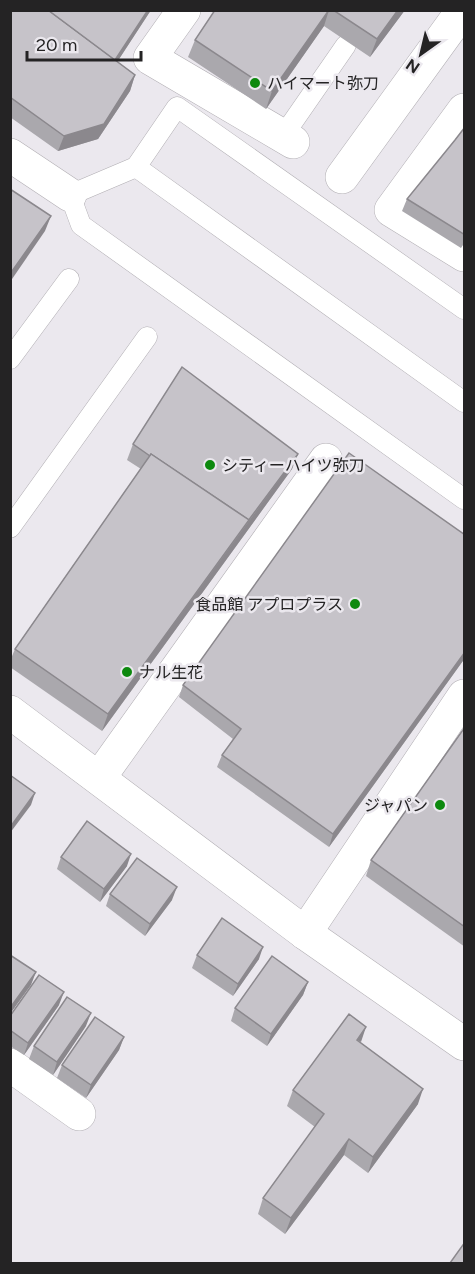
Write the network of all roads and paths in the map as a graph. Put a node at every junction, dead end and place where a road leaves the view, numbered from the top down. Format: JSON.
{"nodes":[{"id":1,"x":184,"y":10,"type":"edge"},
{"id":2,"x":464,"y":10,"type":"edge"},
{"id":3,"x":346,"y":45,"type":"dead end"},
{"id":4,"x":465,"y":110,"type":"edge"},
{"id":5,"x":288,"y":139,"type":"joint"},
{"id":6,"x":10,"y":155,"type":"edge"},
{"id":7,"x":136,"y":167,"type":"junction"},
{"id":8,"x":342,"y":177,"type":"dead end"},
{"id":9,"x":70,"y":195,"type":"junction"},
{"id":10,"x":465,"y":255,"type":"edge"},
{"id":11,"x":69,"y":279,"type":"dead end"},
{"id":12,"x":465,"y":309,"type":"edge"},
{"id":13,"x":147,"y":337,"type":"dead end"},
{"id":14,"x":10,"y":359,"type":"edge"},
{"id":15,"x":465,"y":402,"type":"edge"},
{"id":16,"x":326,"y":460,"type":"dead end"},
{"id":17,"x":465,"y":499,"type":"edge"},
{"id":18,"x":10,"y":528,"type":"edge"},
{"id":19,"x":465,"y":696,"type":"edge"},
{"id":20,"x":10,"y":712,"type":"edge"},
{"id":21,"x":99,"y":778,"type":"junction"},
{"id":22,"x":305,"y":933,"type":"junction"},
{"id":23,"x":465,"y":1044,"type":"edge"},
{"id":24,"x":10,"y":1065,"type":"edge"},
{"id":25,"x":79,"y":1114,"type":"dead end"}],
"edges":[{"from":1,"to":5,"type":"street"},
{"from":2,"to":8,"type":"street"},
{"from":3,"to":5,"type":"lane"},
{"from":4,"to":10,"type":"street"},
{"from":6,"to":9,"type":"street"},
{"from":7,"to":9,"type":"lane"},
{"from":7,"to":12,"type":"lane"},
{"from":7,"to":15,"type":"lane"},
{"from":9,"to":17,"type":"lane"},
{"from":11,"to":14,"type":"lane"},
{"from":13,"to":18,"type":"lane"},
{"from":16,"to":21,"type":"street"},
{"from":19,"to":22,"type":"street"},
{"from":20,"to":21,"type":"street"},
{"from":21,"to":22,"type":"street"},
{"from":22,"to":23,"type":"street"},
{"from":24,"to":25,"type":"street"}]}
